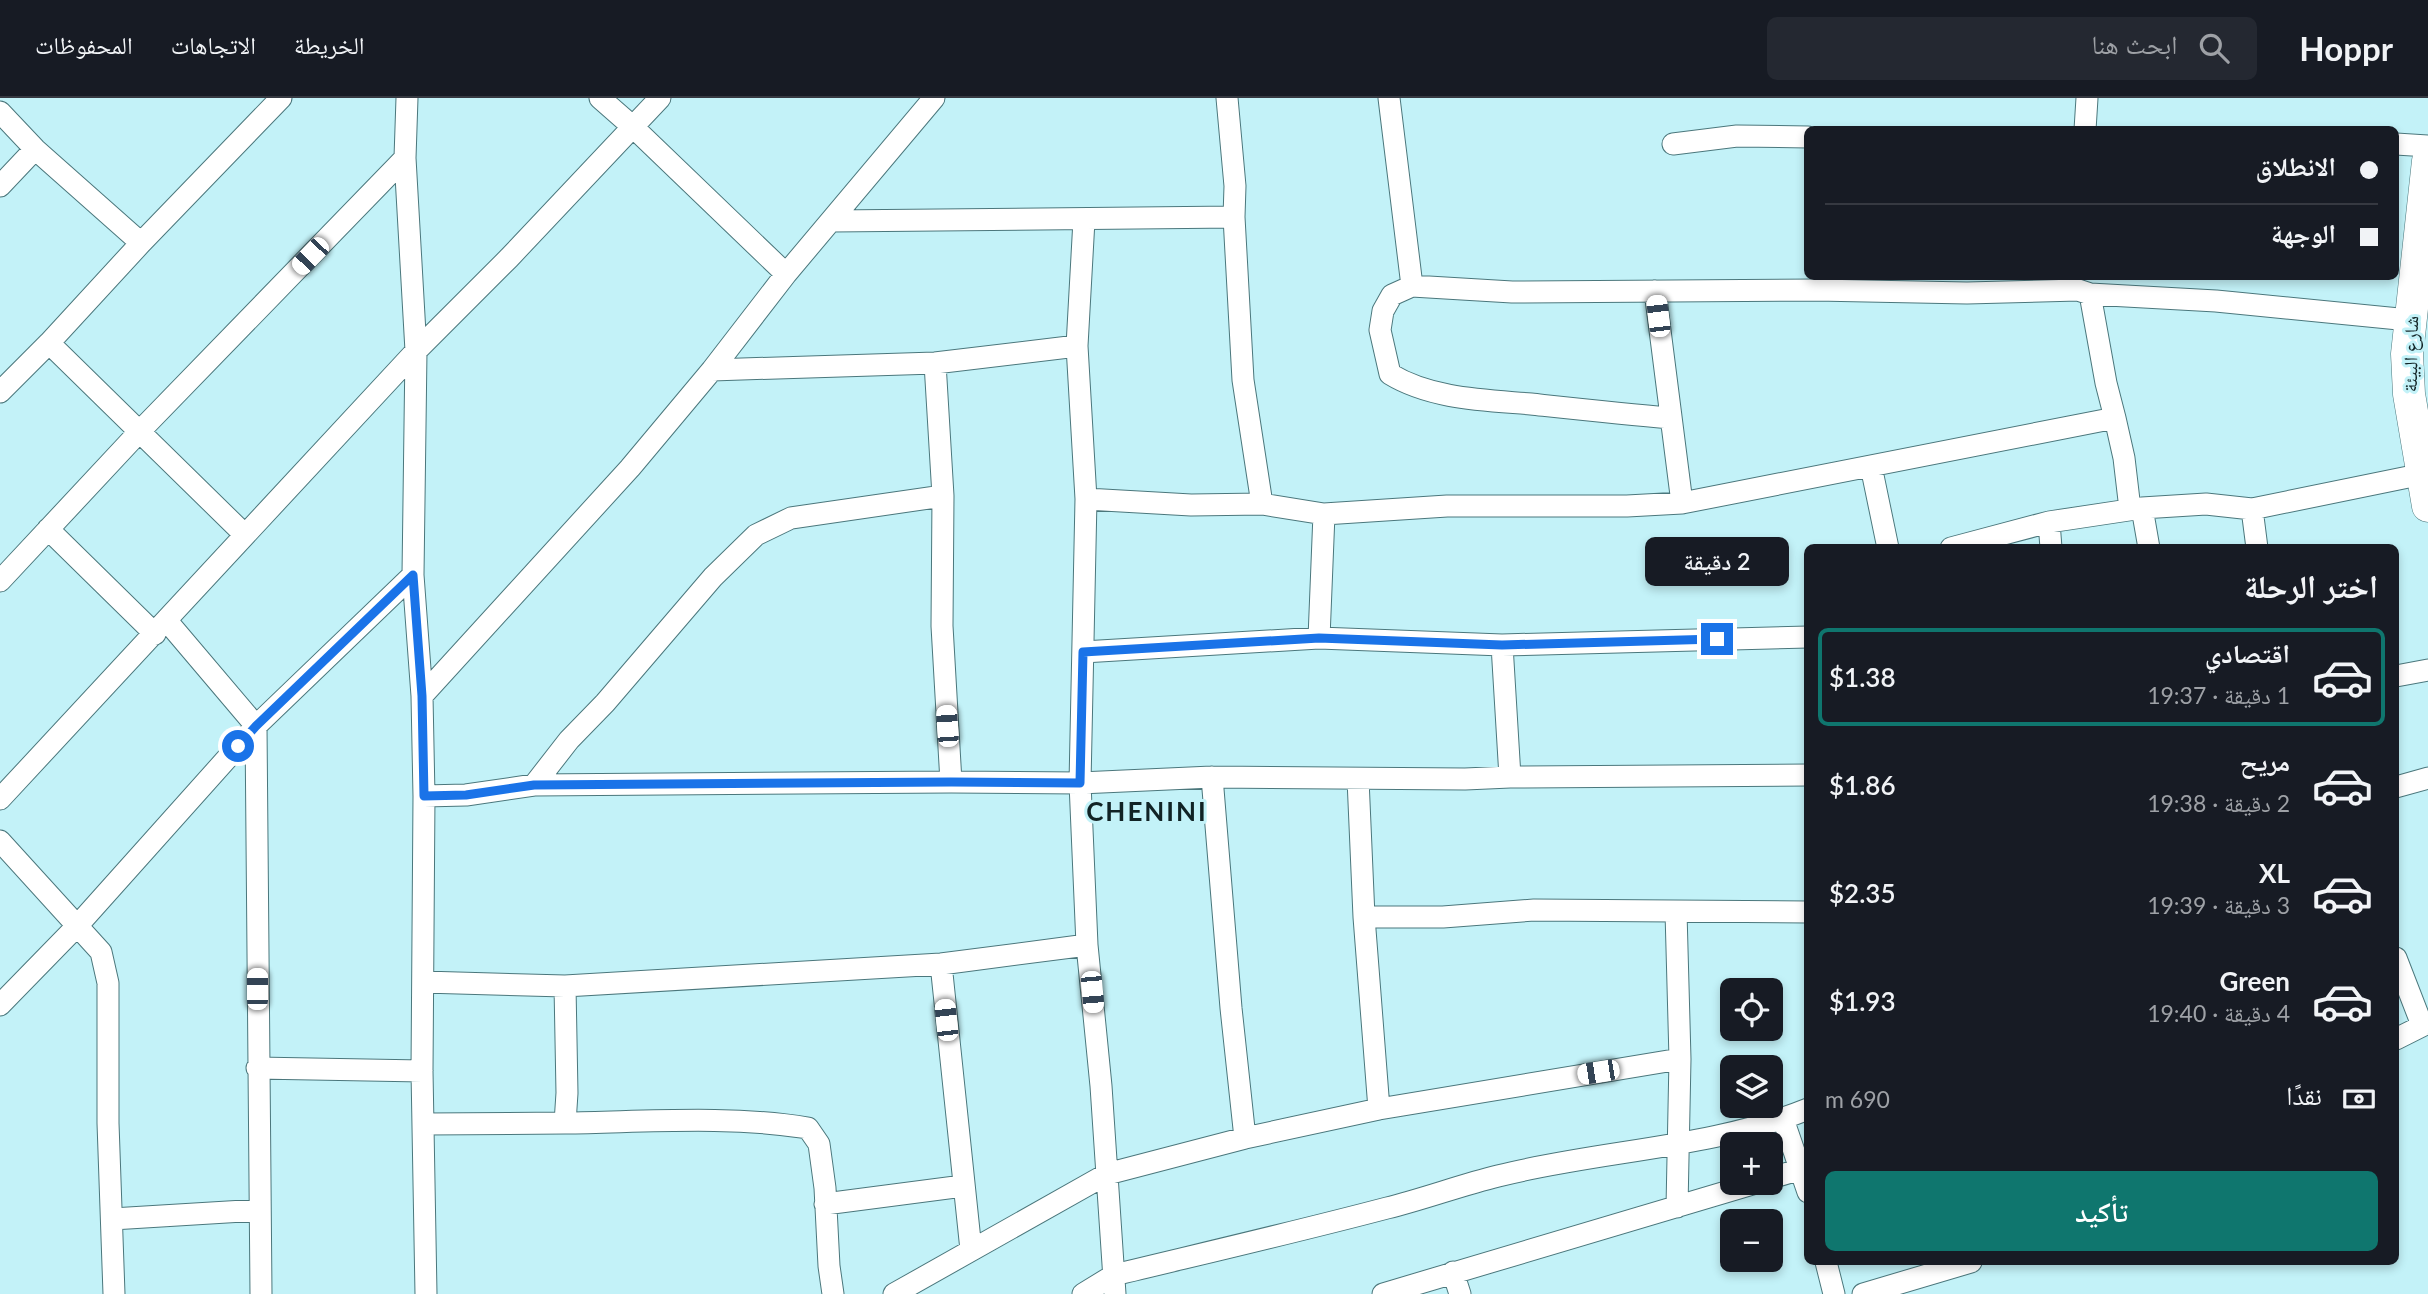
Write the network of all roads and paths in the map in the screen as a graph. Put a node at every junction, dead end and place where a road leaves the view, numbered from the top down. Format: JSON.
{"nodes":[{"id":1,"x":407,"y":98,"type":"edge"},
{"id":2,"x":600,"y":98,"type":"edge"},
{"id":3,"x":660,"y":98,"type":"edge"},
{"id":4,"x":934,"y":98,"type":"edge"},
{"id":5,"x":1227,"y":98,"type":"edge"},
{"id":6,"x":1390,"y":98,"type":"edge"},
{"id":7,"x":2087,"y":98,"type":"edge"},
{"id":8,"x":277,"y":99,"type":"edge"},
{"id":9,"x":0,"y":111,"type":"edge"},
{"id":10,"x":2085,"y":126,"type":"edge"},
{"id":11,"x":633,"y":127,"type":"junction"},
{"id":12,"x":1804,"y":137,"type":"edge"},
{"id":13,"x":1673,"y":144,"type":"dead end"},
{"id":14,"x":2399,"y":145,"type":"edge"},
{"id":15,"x":2428,"y":146,"type":"edge"},
{"id":16,"x":35,"y":149,"type":"junction"},
{"id":17,"x":405,"y":158,"type":"junction"},
{"id":18,"x":2428,"y":160,"type":"edge"},
{"id":19,"x":0,"y":186,"type":"edge"},
{"id":20,"x":1234,"y":217,"type":"junction"},
{"id":21,"x":1084,"y":220,"type":"junction"},
{"id":22,"x":832,"y":221,"type":"junction"},
{"id":23,"x":141,"y":243,"type":"junction"},
{"id":24,"x":786,"y":274,"type":"junction"},
{"id":25,"x":1412,"y":286,"type":"junction"},
{"id":26,"x":2082,"y":287,"type":"edge"},
{"id":27,"x":1655,"y":291,"type":"junction"},
{"id":28,"x":2409,"y":320,"type":"junction"},
{"id":29,"x":49,"y":344,"type":"junction"},
{"id":30,"x":1077,"y":346,"type":"junction"},
{"id":31,"x":416,"y":351,"type":"junction"},
{"id":32,"x":935,"y":363,"type":"junction"},
{"id":33,"x":712,"y":370,"type":"junction"},
{"id":34,"x":0,"y":391,"type":"edge"},
{"id":35,"x":1671,"y":418,"type":"junction"},
{"id":36,"x":2115,"y":418,"type":"junction"},
{"id":37,"x":139,"y":431,"type":"junction"},
{"id":38,"x":1871,"y":466,"type":"junction"},
{"id":39,"x":2423,"y":474,"type":"junction"},
{"id":40,"x":943,"y":496,"type":"junction"},
{"id":41,"x":1086,"y":499,"type":"junction"},
{"id":42,"x":1682,"y":503,"type":"junction"},
{"id":43,"x":1262,"y":504,"type":"junction"},
{"id":44,"x":2428,"y":506,"type":"edge"},
{"id":45,"x":2136,"y":509,"type":"junction"},
{"id":46,"x":2252,"y":509,"type":"junction"},
{"id":47,"x":1324,"y":514,"type":"junction"},
{"id":48,"x":2049,"y":522,"type":"junction"},
{"id":49,"x":48,"y":529,"type":"junction"},
{"id":50,"x":245,"y":535,"type":"junction"},
{"id":51,"x":1887,"y":544,"type":"edge"},
{"id":52,"x":1966,"y":544,"type":"edge"},
{"id":53,"x":2051,"y":544,"type":"edge"},
{"id":54,"x":2148,"y":544,"type":"edge"},
{"id":55,"x":2256,"y":544,"type":"edge"},
{"id":56,"x":413,"y":575,"type":"junction"},
{"id":57,"x":0,"y":581,"type":"edge"},
{"id":58,"x":161,"y":628,"type":"junction"},
{"id":59,"x":1804,"y":637,"type":"edge"},
{"id":60,"x":1319,"y":638,"type":"junction"},
{"id":61,"x":1502,"y":645,"type":"junction"},
{"id":62,"x":1083,"y":652,"type":"junction"},
{"id":63,"x":2428,"y":670,"type":"edge"},
{"id":64,"x":2399,"y":675,"type":"edge"},
{"id":65,"x":422,"y":696,"type":"junction"},
{"id":66,"x":256,"y":726,"type":"junction"},
{"id":67,"x":1804,"y":775,"type":"edge"},
{"id":68,"x":1212,"y":777,"type":"junction"},
{"id":69,"x":1510,"y":777,"type":"junction"},
{"id":70,"x":2428,"y":778,"type":"edge"},
{"id":71,"x":1358,"y":779,"type":"junction"},
{"id":72,"x":951,"y":782,"type":"junction"},
{"id":73,"x":1080,"y":783,"type":"junction"},
{"id":74,"x":534,"y":785,"type":"junction"},
{"id":75,"x":2399,"y":786,"type":"edge"},
{"id":76,"x":424,"y":796,"type":"junction"},
{"id":77,"x":0,"y":799,"type":"edge"},
{"id":78,"x":0,"y":841,"type":"edge"},
{"id":79,"x":1676,"y":912,"type":"junction"},
{"id":80,"x":1804,"y":912,"type":"edge"},
{"id":81,"x":1364,"y":917,"type":"junction"},
{"id":82,"x":78,"y":925,"type":"junction"},
{"id":83,"x":1087,"y":945,"type":"junction"},
{"id":84,"x":941,"y":964,"type":"junction"},
{"id":85,"x":2399,"y":965,"type":"edge"},
{"id":86,"x":423,"y":982,"type":"junction"},
{"id":87,"x":565,"y":986,"type":"junction"},
{"id":88,"x":0,"y":1005,"type":"edge"},
{"id":89,"x":2425,"y":1024,"type":"edge"},
{"id":90,"x":2399,"y":1037,"type":"edge"},
{"id":91,"x":1680,"y":1059,"type":"junction"},
{"id":92,"x":257,"y":1069,"type":"junction"},
{"id":93,"x":422,"y":1071,"type":"junction"},
{"id":94,"x":1379,"y":1109,"type":"junction"},
{"id":95,"x":1804,"y":1111,"type":"edge"},
{"id":96,"x":1783,"y":1119,"type":"junction"},
{"id":97,"x":565,"y":1123,"type":"junction"},
{"id":98,"x":425,"y":1124,"type":"junction"},
{"id":99,"x":1245,"y":1138,"type":"junction"},
{"id":100,"x":1678,"y":1144,"type":"junction"},
{"id":101,"x":1804,"y":1166,"type":"edge"},
{"id":102,"x":1804,"y":1168,"type":"edge"},
{"id":103,"x":1107,"y":1174,"type":"junction"},
{"id":104,"x":1783,"y":1174,"type":"edge"},
{"id":105,"x":963,"y":1186,"type":"junction"},
{"id":106,"x":1720,"y":1194,"type":"edge"},
{"id":107,"x":825,"y":1204,"type":"junction"},
{"id":108,"x":1677,"y":1207,"type":"junction"},
{"id":109,"x":259,"y":1210,"type":"junction"},
{"id":110,"x":112,"y":1219,"type":"junction"},
{"id":111,"x":971,"y":1250,"type":"junction"},
{"id":112,"x":1826,"y":1265,"type":"edge"},
{"id":113,"x":1961,"y":1265,"type":"edge"},
{"id":114,"x":1453,"y":1272,"type":"junction"},
{"id":115,"x":1115,"y":1284,"type":"edge"},
{"id":116,"x":114,"y":1294,"type":"edge"},
{"id":117,"x":261,"y":1294,"type":"edge"},
{"id":118,"x":426,"y":1294,"type":"edge"},
{"id":119,"x":833,"y":1294,"type":"edge"},
{"id":120,"x":894,"y":1294,"type":"edge"},
{"id":121,"x":1083,"y":1294,"type":"edge"},
{"id":122,"x":1382,"y":1294,"type":"edge"},
{"id":123,"x":1460,"y":1294,"type":"edge"},
{"id":124,"x":1834,"y":1294,"type":"edge"},
{"id":125,"x":1863,"y":1294,"type":"edge"}],
"edges":[{"from":1,"to":17,"type":"street"},
{"from":2,"to":11,"type":"street"},
{"from":3,"to":11,"type":"street"},
{"from":4,"to":22,"type":"street"},
{"from":5,"to":20,"type":"street"},
{"from":6,"to":25,"type":"street"},
{"from":7,"to":10,"type":"street"},
{"from":8,"to":23,"type":"street"},
{"from":9,"to":16,"type":"street"},
{"from":11,"to":24,"type":"street"},
{"from":11,"to":31,"type":"street"},
{"from":12,"to":13,"type":"street"},
{"from":14,"to":15,"type":"street"},
{"from":16,"to":19,"type":"street"},
{"from":16,"to":23,"type":"street"},
{"from":17,"to":31,"type":"street"},
{"from":17,"to":37,"type":"street"},
{"from":18,"to":28,"type":"street","name":"شارع البيئة"},
{"from":20,"to":21,"type":"street"},
{"from":20,"to":43,"type":"street"},
{"from":21,"to":22,"type":"street"},
{"from":21,"to":30,"type":"street"},
{"from":22,"to":24,"type":"street"},
{"from":23,"to":29,"type":"street"},
{"from":24,"to":33,"type":"street"},
{"from":25,"to":27,"type":"street"},
{"from":25,"to":35,"type":"street"},
{"from":26,"to":27,"type":"street"},
{"from":26,"to":28,"type":"street"},
{"from":26,"to":36,"type":"street"},
{"from":27,"to":35,"type":"street"},
{"from":28,"to":39,"type":"street","name":"شارع البيئة"},
{"from":29,"to":34,"type":"street"},
{"from":29,"to":37,"type":"street"},
{"from":30,"to":32,"type":"street"},
{"from":30,"to":41,"type":"street"},
{"from":31,"to":50,"type":"street"},
{"from":31,"to":56,"type":"street"},
{"from":32,"to":33,"type":"street"},
{"from":32,"to":40,"type":"street"},
{"from":33,"to":65,"type":"street"},
{"from":35,"to":42,"type":"street"},
{"from":36,"to":38,"type":"street"},
{"from":36,"to":45,"type":"street"},
{"from":37,"to":49,"type":"street"},
{"from":37,"to":50,"type":"street"},
{"from":38,"to":42,"type":"street"},
{"from":38,"to":51,"type":"street"},
{"from":39,"to":44,"type":"street","name":"شارع البيئة"},
{"from":39,"to":46,"type":"street"},
{"from":40,"to":72,"type":"street"},
{"from":40,"to":74,"type":"street"},
{"from":41,"to":43,"type":"street"},
{"from":41,"to":62,"type":"street"},
{"from":42,"to":47,"type":"street"},
{"from":43,"to":47,"type":"street"},
{"from":45,"to":46,"type":"street"},
{"from":45,"to":48,"type":"street"},
{"from":45,"to":54,"type":"street"},
{"from":46,"to":55,"type":"street"},
{"from":47,"to":60,"type":"street"},
{"from":48,"to":52,"type":"street"},
{"from":48,"to":53,"type":"street"},
{"from":49,"to":57,"type":"street"},
{"from":49,"to":58,"type":"street"},
{"from":50,"to":58,"type":"street"},
{"from":56,"to":65,"type":"street"},
{"from":56,"to":66,"type":"street"},
{"from":58,"to":66,"type":"street"},
{"from":58,"to":77,"type":"street"},
{"from":59,"to":61,"type":"street"},
{"from":60,"to":61,"type":"street"},
{"from":60,"to":62,"type":"street"},
{"from":61,"to":69,"type":"street"},
{"from":62,"to":73,"type":"street"},
{"from":63,"to":64,"type":"street"},
{"from":65,"to":76,"type":"street"},
{"from":66,"to":82,"type":"street"},
{"from":66,"to":92,"type":"street"},
{"from":67,"to":69,"type":"street"},
{"from":68,"to":71,"type":"street"},
{"from":68,"to":73,"type":"street"},
{"from":68,"to":99,"type":"street"},
{"from":69,"to":71,"type":"street"},
{"from":70,"to":75,"type":"street"},
{"from":71,"to":81,"type":"street"},
{"from":72,"to":73,"type":"street"},
{"from":72,"to":74,"type":"street"},
{"from":73,"to":83,"type":"street"},
{"from":74,"to":76,"type":"street"},
{"from":76,"to":86,"type":"street"},
{"from":78,"to":82,"type":"street"},
{"from":79,"to":80,"type":"street"},
{"from":79,"to":81,"type":"street"},
{"from":79,"to":91,"type":"street"},
{"from":81,"to":94,"type":"street"},
{"from":82,"to":88,"type":"street"},
{"from":82,"to":110,"type":"street"},
{"from":83,"to":84,"type":"street"},
{"from":83,"to":103,"type":"street"},
{"from":84,"to":87,"type":"street"},
{"from":84,"to":105,"type":"street"},
{"from":85,"to":89,"type":"street"},
{"from":86,"to":87,"type":"street"},
{"from":86,"to":93,"type":"street"},
{"from":87,"to":97,"type":"street"},
{"from":89,"to":90,"type":"street"},
{"from":91,"to":94,"type":"street"},
{"from":91,"to":100,"type":"street"},
{"from":92,"to":93,"type":"street"},
{"from":92,"to":109,"type":"street"},
{"from":93,"to":98,"type":"street"},
{"from":94,"to":99,"type":"street"},
{"from":95,"to":96,"type":"street"},
{"from":96,"to":100,"type":"street"},
{"from":96,"to":101,"type":"street"},
{"from":97,"to":98,"type":"street"},
{"from":97,"to":107,"type":"street"},
{"from":98,"to":118,"type":"street"},
{"from":99,"to":103,"type":"street"},
{"from":100,"to":108,"type":"street"},
{"from":100,"to":115,"type":"street"},
{"from":102,"to":104,"type":"street"},
{"from":103,"to":111,"type":"street"},
{"from":103,"to":115,"type":"street"},
{"from":105,"to":107,"type":"street"},
{"from":105,"to":111,"type":"street"},
{"from":106,"to":108,"type":"street"},
{"from":107,"to":119,"type":"street"},
{"from":108,"to":114,"type":"street"},
{"from":109,"to":110,"type":"street"},
{"from":109,"to":117,"type":"street"},
{"from":110,"to":116,"type":"street"},
{"from":111,"to":120,"type":"street"},
{"from":112,"to":124,"type":"street"},
{"from":113,"to":125,"type":"street"},
{"from":114,"to":122,"type":"street"},
{"from":114,"to":123,"type":"street"},
{"from":115,"to":121,"type":"street"}]}
